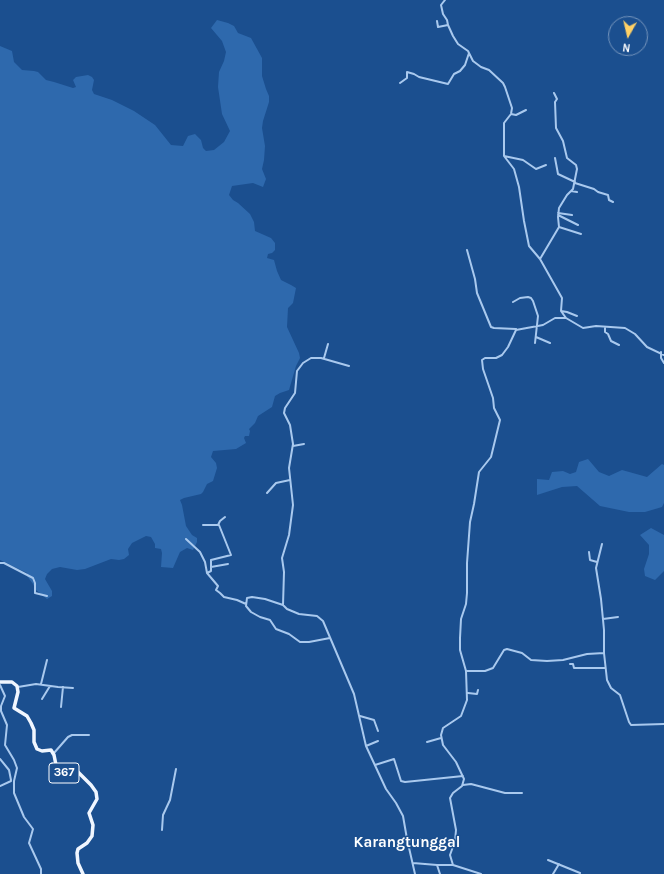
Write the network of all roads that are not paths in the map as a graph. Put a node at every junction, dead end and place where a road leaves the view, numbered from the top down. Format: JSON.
{"nodes":[{"id":1,"x":445,"y":0,"type":"edge"},
{"id":2,"x":437,"y":21,"type":"dead end"},
{"id":3,"x":448,"y":25,"type":"junction"},
{"id":4,"x":469,"y":54,"type":"junction"},
{"id":5,"x":400,"y":83,"type":"dead end"},
{"id":6,"x":554,"y":93,"type":"dead end"},
{"id":7,"x":526,"y":110,"type":"dead end"},
{"id":8,"x":511,"y":114,"type":"junction"},
{"id":9,"x":504,"y":156,"type":"junction"},
{"id":10,"x":555,"y":158,"type":"dead end"},
{"id":11,"x":546,"y":165,"type":"dead end"},
{"id":12,"x":575,"y":183,"type":"junction"},
{"id":13,"x":571,"y":191,"type":"junction"},
{"id":14,"x":577,"y":192,"type":"dead end"},
{"id":15,"x":613,"y":202,"type":"dead end"},
{"id":16,"x":558,"y":214,"type":"junction"},
{"id":17,"x":572,"y":215,"type":"dead end"},
{"id":18,"x":578,"y":225,"type":"dead end"},
{"id":19,"x":559,"y":227,"type":"junction"},
{"id":20,"x":581,"y":234,"type":"dead end"},
{"id":21,"x":467,"y":250,"type":"dead end"},
{"id":22,"x":540,"y":259,"type":"junction"},
{"id":23,"x":513,"y":302,"type":"dead end"},
{"id":24,"x":561,"y":311,"type":"junction"},
{"id":25,"x":577,"y":316,"type":"dead end"},
{"id":26,"x":566,"y":318,"type":"junction"},
{"id":27,"x":538,"y":326,"type":"junction"},
{"id":28,"x":605,"y":327,"type":"junction"},
{"id":29,"x":517,"y":329,"type":"junction"},
{"id":30,"x":536,"y":337,"type":"junction"},
{"id":31,"x":550,"y":343,"type":"dead end"},
{"id":32,"x":328,"y":344,"type":"dead end"},
{"id":33,"x":535,"y":344,"type":"dead end"},
{"id":34,"x":619,"y":346,"type":"dead end"},
{"id":35,"x":661,"y":352,"type":"junction"},
{"id":36,"x":664,"y":355,"type":"edge"},
{"id":37,"x":324,"y":358,"type":"junction"},
{"id":38,"x":664,"y":362,"type":"edge"},
{"id":39,"x":349,"y":366,"type":"dead end"},
{"id":40,"x":304,"y":444,"type":"dead end"},
{"id":41,"x":293,"y":446,"type":"junction"},
{"id":42,"x":290,"y":480,"type":"junction"},
{"id":43,"x":267,"y":493,"type":"dead end"},
{"id":44,"x":225,"y":517,"type":"dead end"},
{"id":45,"x":203,"y":525,"type":"dead end"},
{"id":46,"x":218,"y":525,"type":"junction"},
{"id":47,"x":186,"y":539,"type":"dead end"},
{"id":48,"x":602,"y":544,"type":"dead end"},
{"id":49,"x":589,"y":552,"type":"dead end"},
{"id":50,"x":0,"y":562,"type":"edge"},
{"id":51,"x":597,"y":562,"type":"junction"},
{"id":52,"x":228,"y":564,"type":"dead end"},
{"id":53,"x":211,"y":567,"type":"junction"},
{"id":54,"x":207,"y":573,"type":"junction"},
{"id":55,"x":47,"y":596,"type":"dead end"},
{"id":56,"x":246,"y":604,"type":"junction"},
{"id":57,"x":283,"y":605,"type":"junction"},
{"id":58,"x":618,"y":617,"type":"dead end"},
{"id":59,"x":603,"y":619,"type":"junction"},
{"id":60,"x":330,"y":638,"type":"junction"},
{"id":61,"x":604,"y":653,"type":"junction"},
{"id":62,"x":47,"y":660,"type":"dead end"},
{"id":63,"x":570,"y":664,"type":"dead end"},
{"id":64,"x":605,"y":668,"type":"junction"},
{"id":65,"x":466,"y":671,"type":"junction"},
{"id":66,"x":0,"y":682,"type":"edge"},
{"id":67,"x":41,"y":684,"type":"junction"},
{"id":68,"x":0,"y":685,"type":"edge"},
{"id":69,"x":50,"y":686,"type":"junction"},
{"id":70,"x":18,"y":687,"type":"junction"},
{"id":71,"x":63,"y":688,"type":"junction"},
{"id":72,"x":73,"y":688,"type":"dead end"},
{"id":73,"x":478,"y":690,"type":"dead end"},
{"id":74,"x":468,"y":693,"type":"junction"},
{"id":75,"x":42,"y":699,"type":"dead end"},
{"id":76,"x":61,"y":707,"type":"dead end"},
{"id":77,"x":359,"y":715,"type":"junction"},
{"id":78,"x":664,"y":724,"type":"edge"},
{"id":79,"x":378,"y":731,"type":"dead end"},
{"id":80,"x":89,"y":734,"type":"dead end"},
{"id":81,"x":441,"y":738,"type":"junction"},
{"id":82,"x":378,"y":741,"type":"dead end"},
{"id":83,"x":428,"y":742,"type":"dead end"},
{"id":84,"x":366,"y":746,"type":"junction"},
{"id":85,"x":53,"y":753,"type":"junction"},
{"id":86,"x":0,"y":759,"type":"edge"},
{"id":87,"x":375,"y":765,"type":"junction"},
{"id":88,"x":176,"y":769,"type":"dead end"},
{"id":89,"x":463,"y":776,"type":"junction"},
{"id":90,"x":13,"y":780,"type":"junction"},
{"id":91,"x":462,"y":785,"type":"junction"},
{"id":92,"x":0,"y":786,"type":"edge"},
{"id":93,"x":522,"y":793,"type":"dead end"},
{"id":94,"x":162,"y":830,"type":"dead end"},
{"id":95,"x":421,"y":839,"type":"dead end"},
{"id":96,"x":407,"y":842,"type":"junction"},
{"id":97,"x":548,"y":860,"type":"dead end"},
{"id":98,"x":413,"y":863,"type":"junction"},
{"id":99,"x":453,"y":864,"type":"junction"},
{"id":100,"x":558,"y":864,"type":"junction"},
{"id":101,"x":437,"y":865,"type":"junction"},
{"id":102,"x":580,"y":873,"type":"edge"},
{"id":103,"x":41,"y":874,"type":"edge"},
{"id":104,"x":83,"y":874,"type":"edge"},
{"id":105,"x":415,"y":874,"type":"edge"},
{"id":106,"x":440,"y":874,"type":"edge"},
{"id":107,"x":481,"y":874,"type":"edge"},
{"id":108,"x":554,"y":874,"type":"edge"}],
"edges":[{"from":1,"to":3,"type":"street"},
{"from":2,"to":3,"type":"street"},
{"from":3,"to":4,"type":"street"},
{"from":4,"to":5,"type":"street"},
{"from":4,"to":8,"type":"street"},
{"from":6,"to":12,"type":"street"},
{"from":7,"to":8,"type":"street"},
{"from":8,"to":9,"type":"street"},
{"from":9,"to":11,"type":"street"},
{"from":9,"to":22,"type":"street"},
{"from":10,"to":12,"type":"street"},
{"from":12,"to":13,"type":"street"},
{"from":12,"to":15,"type":"street"},
{"from":13,"to":14,"type":"street"},
{"from":13,"to":16,"type":"street"},
{"from":16,"to":17,"type":"street"},
{"from":16,"to":18,"type":"street"},
{"from":16,"to":19,"type":"street"},
{"from":19,"to":20,"type":"street"},
{"from":19,"to":22,"type":"street"},
{"from":21,"to":29,"type":"street"},
{"from":22,"to":24,"type":"street"},
{"from":23,"to":27,"type":"street"},
{"from":24,"to":25,"type":"street"},
{"from":24,"to":26,"type":"street"},
{"from":26,"to":27,"type":"street"},
{"from":26,"to":28,"type":"street"},
{"from":27,"to":29,"type":"street"},
{"from":27,"to":30,"type":"street"},
{"from":28,"to":34,"type":"street"},
{"from":28,"to":35,"type":"street"},
{"from":29,"to":65,"type":"street"},
{"from":30,"to":31,"type":"street"},
{"from":30,"to":33,"type":"street"},
{"from":32,"to":37,"type":"street"},
{"from":35,"to":36,"type":"street"},
{"from":35,"to":38,"type":"street"},
{"from":37,"to":39,"type":"street"},
{"from":37,"to":41,"type":"street"},
{"from":40,"to":41,"type":"street"},
{"from":41,"to":42,"type":"street"},
{"from":42,"to":43,"type":"street"},
{"from":42,"to":57,"type":"street"},
{"from":44,"to":46,"type":"street"},
{"from":45,"to":46,"type":"street"},
{"from":46,"to":53,"type":"street"},
{"from":47,"to":54,"type":"street"},
{"from":48,"to":51,"type":"street"},
{"from":49,"to":51,"type":"street"},
{"from":50,"to":55,"type":"street"},
{"from":51,"to":59,"type":"street"},
{"from":52,"to":53,"type":"street"},
{"from":53,"to":54,"type":"street"},
{"from":54,"to":56,"type":"street"},
{"from":56,"to":57,"type":"street"},
{"from":56,"to":60,"type":"street"},
{"from":57,"to":60,"type":"street"},
{"from":58,"to":59,"type":"street"},
{"from":59,"to":61,"type":"street"},
{"from":60,"to":77,"type":"street"},
{"from":61,"to":64,"type":"street"},
{"from":61,"to":65,"type":"street"},
{"from":62,"to":67,"type":"street"},
{"from":63,"to":64,"type":"street"},
{"from":64,"to":78,"type":"street"},
{"from":65,"to":74,"type":"street"},
{"from":66,"to":70,"type":"main road"},
{"from":67,"to":69,"type":"street"},
{"from":67,"to":70,"type":"street"},
{"from":68,"to":90,"type":"street"},
{"from":69,"to":71,"type":"street"},
{"from":69,"to":75,"type":"street"},
{"from":70,"to":85,"type":"main road","number":"367"},
{"from":71,"to":72,"type":"street"},
{"from":71,"to":76,"type":"street"},
{"from":73,"to":74,"type":"street"},
{"from":74,"to":81,"type":"street"},
{"from":77,"to":79,"type":"street"},
{"from":77,"to":84,"type":"street"},
{"from":80,"to":85,"type":"street"},
{"from":81,"to":83,"type":"street"},
{"from":81,"to":89,"type":"street"},
{"from":82,"to":84,"type":"street"},
{"from":84,"to":87,"type":"street"},
{"from":85,"to":104,"type":"main road","number":"367"},
{"from":86,"to":90,"type":"street"},
{"from":87,"to":89,"type":"street"},
{"from":87,"to":96,"type":"street"},
{"from":88,"to":94,"type":"street"},
{"from":89,"to":91,"type":"street"},
{"from":90,"to":92,"type":"street"},
{"from":90,"to":103,"type":"street"},
{"from":91,"to":93,"type":"street"},
{"from":91,"to":99,"type":"street"},
{"from":95,"to":96,"type":"street"},
{"from":96,"to":98,"type":"street"},
{"from":97,"to":100,"type":"street"},
{"from":98,"to":101,"type":"street"},
{"from":98,"to":105,"type":"street"},
{"from":99,"to":101,"type":"street"},
{"from":99,"to":107,"type":"street"},
{"from":100,"to":102,"type":"street"},
{"from":100,"to":108,"type":"street"},
{"from":101,"to":106,"type":"street"}]}
